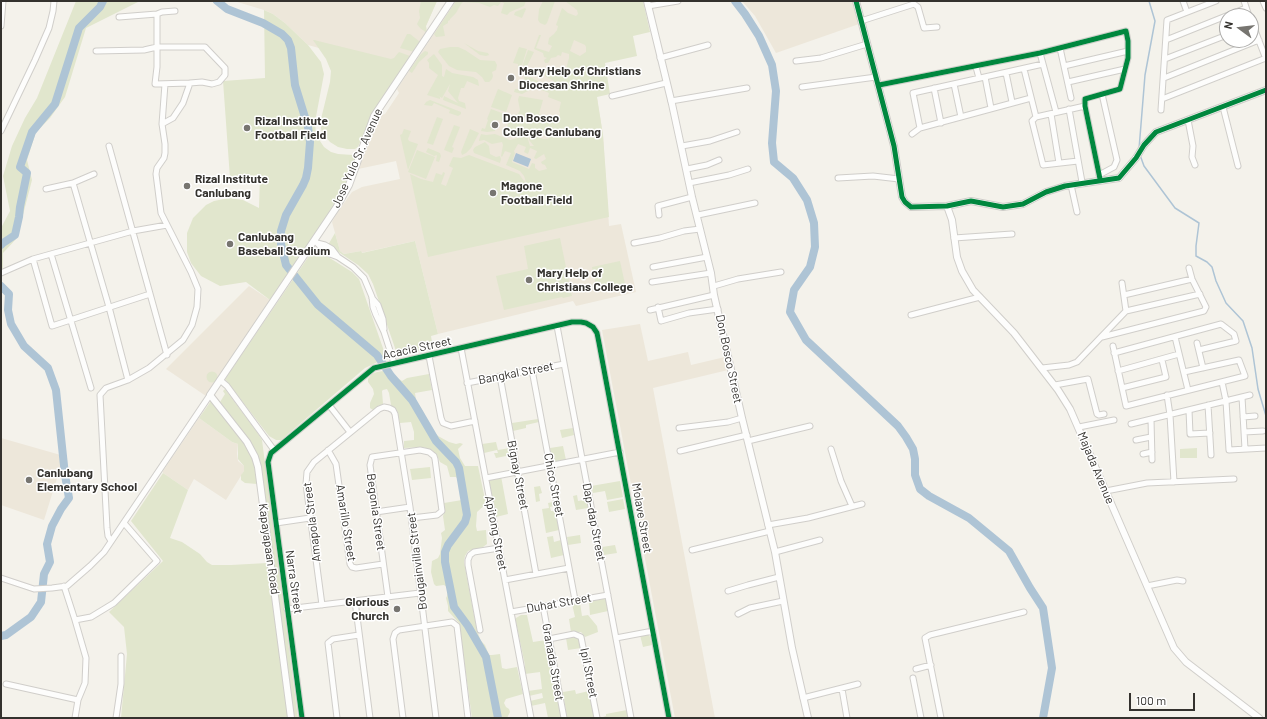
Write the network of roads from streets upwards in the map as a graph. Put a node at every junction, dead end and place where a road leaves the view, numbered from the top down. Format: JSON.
{"nodes":[{"id":1,"x":3,"y":1,"type":"edge"},
{"id":2,"x":54,"y":1,"type":"edge"},
{"id":3,"x":451,"y":1,"type":"edge"},
{"id":4,"x":678,"y":1,"type":"edge"},
{"id":5,"x":856,"y":1,"type":"edge"},
{"id":6,"x":1183,"y":1,"type":"edge"},
{"id":7,"x":1216,"y":1,"type":"edge"},
{"id":8,"x":1244,"y":1,"type":"edge"},
{"id":9,"x":1263,"y":1,"type":"edge"},
{"id":10,"x":647,"y":3,"type":"edge"},
{"id":11,"x":1204,"y":3,"type":"edge"},
{"id":12,"x":1246,"y":8,"type":"edge"},
{"id":13,"x":1266,"y":8,"type":"edge"},
{"id":14,"x":175,"y":11,"type":"dead end"},
{"id":15,"x":1188,"y":12,"type":"junction"},
{"id":16,"x":157,"y":14,"type":"junction"},
{"id":17,"x":119,"y":17,"type":"dead end"},
{"id":18,"x":1219,"y":19,"type":"edge"},
{"id":19,"x":861,"y":21,"type":"junction"},
{"id":20,"x":1,"y":26,"type":"edge"},
{"id":21,"x":937,"y":27,"type":"dead end"},
{"id":22,"x":1219,"y":38,"type":"edge"},
{"id":23,"x":1166,"y":40,"type":"junction"},
{"id":24,"x":1259,"y":40,"type":"edge"},
{"id":25,"x":867,"y":44,"type":"junction"},
{"id":26,"x":708,"y":45,"type":"dead end"},
{"id":27,"x":157,"y":47,"type":"junction"},
{"id":28,"x":1060,"y":48,"type":"junction"},
{"id":29,"x":1239,"y":48,"type":"edge"},
{"id":30,"x":96,"y":51,"type":"dead end"},
{"id":31,"x":1128,"y":51,"type":"junction"},
{"id":32,"x":1040,"y":53,"type":"junction"},
{"id":33,"x":660,"y":58,"type":"junction"},
{"id":34,"x":1165,"y":59,"type":"junction"},
{"id":35,"x":1266,"y":59,"type":"edge"},
{"id":36,"x":796,"y":61,"type":"dead end"},
{"id":37,"x":1043,"y":64,"type":"junction"},
{"id":38,"x":976,"y":66,"type":"junction"},
{"id":39,"x":1064,"y":66,"type":"junction"},
{"id":40,"x":1024,"y":69,"type":"junction"},
{"id":41,"x":1125,"y":70,"type":"junction"},
{"id":42,"x":1006,"y":73,"type":"junction"},
{"id":43,"x":876,"y":77,"type":"junction"},
{"id":44,"x":985,"y":77,"type":"junction"},
{"id":45,"x":979,"y":78,"type":"junction"},
{"id":46,"x":1164,"y":78,"type":"junction"},
{"id":47,"x":1068,"y":82,"type":"junction"},
{"id":48,"x":190,"y":83,"type":"junction"},
{"id":49,"x":666,"y":83,"type":"junction"},
{"id":50,"x":165,"y":84,"type":"junction"},
{"id":51,"x":954,"y":84,"type":"junction"},
{"id":52,"x":879,"y":85,"type":"junction"},
{"id":53,"x":802,"y":87,"type":"dead end"},
{"id":54,"x":747,"y":88,"type":"dead end"},
{"id":55,"x":934,"y":88,"type":"junction"},
{"id":56,"x":1266,"y":90,"type":"edge"},
{"id":57,"x":1102,"y":94,"type":"junction"},
{"id":58,"x":612,"y":96,"type":"dead end"},
{"id":59,"x":1031,"y":98,"type":"junction"},
{"id":60,"x":1071,"y":98,"type":"dead end"},
{"id":61,"x":1162,"y":99,"type":"junction"},
{"id":62,"x":671,"y":101,"type":"junction"},
{"id":63,"x":1012,"y":102,"type":"junction"},
{"id":64,"x":1085,"y":106,"type":"junction"},
{"id":65,"x":1223,"y":107,"type":"junction"},
{"id":66,"x":991,"y":108,"type":"junction"},
{"id":67,"x":1069,"y":109,"type":"junction"},
{"id":68,"x":1161,"y":110,"type":"dead end"},
{"id":69,"x":1053,"y":113,"type":"junction"},
{"id":70,"x":1036,"y":116,"type":"junction"},
{"id":71,"x":961,"y":117,"type":"junction"},
{"id":72,"x":1188,"y":120,"type":"junction"},
{"id":73,"x":940,"y":123,"type":"junction"},
{"id":74,"x":162,"y":124,"type":"junction"},
{"id":75,"x":920,"y":128,"type":"junction"},
{"id":76,"x":1,"y":131,"type":"edge"},
{"id":77,"x":737,"y":132,"type":"dead end"},
{"id":78,"x":912,"y":134,"type":"dead end"},
{"id":79,"x":109,"y":146,"type":"dead end"},
{"id":80,"x":682,"y":146,"type":"junction"},
{"id":81,"x":719,"y":160,"type":"dead end"},
{"id":82,"x":1078,"y":161,"type":"junction"},
{"id":83,"x":1059,"y":162,"type":"junction"},
{"id":84,"x":1195,"y":165,"type":"dead end"},
{"id":85,"x":1238,"y":166,"type":"dead end"},
{"id":86,"x":687,"y":169,"type":"junction"},
{"id":87,"x":748,"y":169,"type":"dead end"},
{"id":88,"x":94,"y":174,"type":"dead end"},
{"id":89,"x":838,"y":178,"type":"dead end"},
{"id":90,"x":899,"y":179,"type":"junction"},
{"id":91,"x":1082,"y":182,"type":"dead end"},
{"id":92,"x":73,"y":183,"type":"junction"},
{"id":93,"x":689,"y":183,"type":"junction"},
{"id":94,"x":1071,"y":185,"type":"junction"},
{"id":95,"x":46,"y":189,"type":"dead end"},
{"id":96,"x":692,"y":198,"type":"junction"},
{"id":97,"x":755,"y":203,"type":"dead end"},
{"id":98,"x":947,"y":206,"type":"junction"},
{"id":99,"x":1077,"y":212,"type":"dead end"},
{"id":100,"x":659,"y":215,"type":"dead end"},
{"id":101,"x":698,"y":215,"type":"junction"},
{"id":102,"x":167,"y":225,"type":"junction"},
{"id":103,"x":700,"y":228,"type":"junction"},
{"id":104,"x":133,"y":231,"type":"junction"},
{"id":105,"x":1012,"y":234,"type":"dead end"},
{"id":106,"x":954,"y":238,"type":"junction"},
{"id":107,"x":316,"y":242,"type":"junction"},
{"id":108,"x":634,"y":243,"type":"dead end"},
{"id":109,"x":91,"y":244,"type":"junction"},
{"id":110,"x":52,"y":254,"type":"junction"},
{"id":111,"x":707,"y":257,"type":"junction"},
{"id":112,"x":33,"y":259,"type":"junction"},
{"id":113,"x":653,"y":267,"type":"dead end"},
{"id":114,"x":1189,"y":268,"type":"dead end"},
{"id":115,"x":711,"y":272,"type":"junction"},
{"id":116,"x":781,"y":272,"type":"dead end"},
{"id":117,"x":2,"y":273,"type":"edge"},
{"id":118,"x":1192,"y":279,"type":"junction"},
{"id":119,"x":652,"y":282,"type":"dead end"},
{"id":120,"x":1122,"y":283,"type":"dead end"},
{"id":121,"x":714,"y":286,"type":"junction"},
{"id":122,"x":150,"y":294,"type":"junction"},
{"id":123,"x":1200,"y":294,"type":"junction"},
{"id":124,"x":714,"y":295,"type":"junction"},
{"id":125,"x":1124,"y":295,"type":"junction"},
{"id":126,"x":980,"y":297,"type":"junction"},
{"id":127,"x":109,"y":307,"type":"junction"},
{"id":128,"x":658,"y":307,"type":"junction"},
{"id":129,"x":718,"y":309,"type":"junction"},
{"id":130,"x":650,"y":310,"type":"dead end"},
{"id":131,"x":1126,"y":311,"type":"junction"},
{"id":132,"x":912,"y":315,"type":"dead end"},
{"id":133,"x":71,"y":320,"type":"junction"},
{"id":134,"x":590,"y":325,"type":"joint"},
{"id":135,"x":556,"y":326,"type":"junction"},
{"id":136,"x":1102,"y":337,"type":"junction"},
{"id":137,"x":1175,"y":337,"type":"junction"},
{"id":138,"x":1197,"y":344,"type":"dead end"},
{"id":139,"x":1113,"y":346,"type":"dead end"},
{"id":140,"x":461,"y":348,"type":"junction"},
{"id":141,"x":1199,"y":350,"type":"junction"},
{"id":142,"x":1114,"y":353,"type":"junction"},
{"id":143,"x":1179,"y":354,"type":"junction"},
{"id":144,"x":167,"y":355,"type":"junction"},
{"id":145,"x":429,"y":356,"type":"junction"},
{"id":146,"x":1162,"y":360,"type":"junction"},
{"id":147,"x":392,"y":364,"type":"junction"},
{"id":148,"x":564,"y":364,"type":"junction"},
{"id":149,"x":1042,"y":368,"type":"junction"},
{"id":150,"x":1203,"y":368,"type":"junction"},
{"id":151,"x":532,"y":370,"type":"junction"},
{"id":152,"x":1118,"y":371,"type":"junction"},
{"id":153,"x":1184,"y":372,"type":"junction"},
{"id":154,"x":500,"y":376,"type":"junction"},
{"id":155,"x":128,"y":380,"type":"junction"},
{"id":156,"x":220,"y":380,"type":"junction"},
{"id":157,"x":1222,"y":382,"type":"junction"},
{"id":158,"x":467,"y":383,"type":"junction"},
{"id":159,"x":1055,"y":385,"type":"junction"},
{"id":160,"x":91,"y":388,"type":"dead end"},
{"id":161,"x":1122,"y":388,"type":"junction"},
{"id":162,"x":1188,"y":390,"type":"junction"},
{"id":163,"x":210,"y":395,"type":"junction"},
{"id":164,"x":1167,"y":395,"type":"junction"},
{"id":165,"x":1250,"y":395,"type":"dead end"},
{"id":166,"x":1242,"y":397,"type":"junction"},
{"id":167,"x":1226,"y":401,"type":"junction"},
{"id":168,"x":329,"y":405,"type":"junction"},
{"id":169,"x":1208,"y":405,"type":"junction"},
{"id":170,"x":388,"y":407,"type":"joint"},
{"id":171,"x":1189,"y":410,"type":"junction"},
{"id":172,"x":1104,"y":414,"type":"dead end"},
{"id":173,"x":1170,"y":414,"type":"junction"},
{"id":174,"x":1255,"y":416,"type":"dead end"},
{"id":175,"x":1243,"y":417,"type":"junction"},
{"id":176,"x":742,"y":418,"type":"junction"},
{"id":177,"x":1151,"y":419,"type":"junction"},
{"id":178,"x":1114,"y":420,"type":"dead end"},
{"id":179,"x":474,"y":421,"type":"junction"},
{"id":180,"x":1130,"y":424,"type":"dead end"},
{"id":181,"x":810,"y":426,"type":"dead end"},
{"id":182,"x":1079,"y":427,"type":"junction"},
{"id":183,"x":679,"y":428,"type":"dead end"},
{"id":184,"x":1264,"y":431,"type":"dead end"},
{"id":185,"x":350,"y":432,"type":"junction"},
{"id":186,"x":1244,"y":432,"type":"junction"},
{"id":187,"x":1210,"y":433,"type":"junction"},
{"id":188,"x":1151,"y":437,"type":"junction"},
{"id":189,"x":747,"y":438,"type":"junction"},
{"id":190,"x":1136,"y":440,"type":"dead end"},
{"id":191,"x":1266,"y":448,"type":"edge"},
{"id":192,"x":831,"y":449,"type":"dead end"},
{"id":193,"x":1245,"y":449,"type":"junction"},
{"id":194,"x":274,"y":450,"type":"junction"},
{"id":195,"x":328,"y":450,"type":"junction"},
{"id":196,"x":680,"y":451,"type":"dead end"},
{"id":197,"x":620,"y":452,"type":"junction"},
{"id":198,"x":1152,"y":452,"type":"junction"},
{"id":199,"x":401,"y":453,"type":"junction"},
{"id":200,"x":1143,"y":454,"type":"dead end"},
{"id":201,"x":1211,"y":455,"type":"dead end"},
{"id":202,"x":582,"y":460,"type":"junction"},
{"id":203,"x":1152,"y":460,"type":"dead end"},
{"id":204,"x":550,"y":466,"type":"junction"},
{"id":205,"x":517,"y":472,"type":"junction"},
{"id":206,"x":486,"y":478,"type":"junction"},
{"id":207,"x":1234,"y":479,"type":"dead end"},
{"id":208,"x":1174,"y":482,"type":"junction"},
{"id":209,"x":1106,"y":491,"type":"junction"},
{"id":210,"x":862,"y":504,"type":"dead end"},
{"id":211,"x":852,"y":506,"type":"junction"},
{"id":212,"x":410,"y":507,"type":"junction"},
{"id":213,"x":376,"y":512,"type":"junction"},
{"id":214,"x":310,"y":518,"type":"junction"},
{"id":215,"x":412,"y":518,"type":"junction"},
{"id":216,"x":124,"y":523,"type":"junction"},
{"id":217,"x":276,"y":523,"type":"junction"},
{"id":218,"x":769,"y":528,"type":"junction"},
{"id":219,"x":820,"y":540,"type":"dead end"},
{"id":220,"x":111,"y":541,"type":"junction"},
{"id":221,"x":499,"y":548,"type":"junction"},
{"id":222,"x":692,"y":550,"type":"dead end"},
{"id":223,"x":775,"y":552,"type":"junction"},
{"id":224,"x":384,"y":564,"type":"junction"},
{"id":225,"x":569,"y":568,"type":"junction"},
{"id":226,"x":536,"y":574,"type":"junction"},
{"id":227,"x":779,"y":577,"type":"junction"},
{"id":228,"x":1,"y":578,"type":"edge"},
{"id":229,"x":505,"y":580,"type":"junction"},
{"id":230,"x":1183,"y":580,"type":"dead end"},
{"id":231,"x":64,"y":586,"type":"junction"},
{"id":232,"x":1147,"y":586,"type":"junction"},
{"id":233,"x":728,"y":591,"type":"dead end"},
{"id":234,"x":420,"y":594,"type":"junction"},
{"id":235,"x":608,"y":595,"type":"junction"},
{"id":236,"x":388,"y":597,"type":"junction"},
{"id":237,"x":575,"y":600,"type":"junction"},
{"id":238,"x":784,"y":600,"type":"junction"},
{"id":239,"x":355,"y":601,"type":"junction"},
{"id":240,"x":322,"y":605,"type":"junction"},
{"id":241,"x":543,"y":606,"type":"junction"},
{"id":242,"x":288,"y":609,"type":"junction"},
{"id":243,"x":511,"y":612,"type":"junction"},
{"id":244,"x":1024,"y":612,"type":"dead end"},
{"id":245,"x":738,"y":614,"type":"dead end"},
{"id":246,"x":75,"y":620,"type":"junction"},
{"id":247,"x":425,"y":626,"type":"junction"},
{"id":248,"x":480,"y":630,"type":"dead end"},
{"id":249,"x":653,"y":631,"type":"junction"},
{"id":250,"x":360,"y":635,"type":"junction"},
{"id":251,"x":616,"y":638,"type":"junction"},
{"id":252,"x":549,"y":639,"type":"junction"},
{"id":253,"x":121,"y":656,"type":"dead end"},
{"id":254,"x":931,"y":665,"type":"junction"},
{"id":255,"x":916,"y":669,"type":"dead end"},
{"id":256,"x":913,"y":678,"type":"dead end"},
{"id":257,"x":6,"y":684,"type":"dead end"},
{"id":258,"x":858,"y":684,"type":"dead end"},
{"id":259,"x":842,"y":689,"type":"junction"},
{"id":260,"x":803,"y":698,"type":"junction"},
{"id":261,"x":78,"y":700,"type":"junction"},
{"id":262,"x":75,"y":718,"type":"edge"},
{"id":263,"x":116,"y":718,"type":"edge"},
{"id":264,"x":291,"y":718,"type":"edge"},
{"id":265,"x":302,"y":718,"type":"edge"},
{"id":266,"x":337,"y":718,"type":"edge"},
{"id":267,"x":370,"y":718,"type":"edge"},
{"id":268,"x":403,"y":718,"type":"edge"},
{"id":269,"x":436,"y":718,"type":"edge"},
{"id":270,"x":468,"y":718,"type":"edge"},
{"id":271,"x":531,"y":718,"type":"edge"},
{"id":272,"x":564,"y":718,"type":"edge"},
{"id":273,"x":597,"y":718,"type":"edge"},
{"id":274,"x":631,"y":718,"type":"edge"},
{"id":275,"x":669,"y":718,"type":"edge"},
{"id":276,"x":808,"y":718,"type":"edge"},
{"id":277,"x":847,"y":718,"type":"edge"},
{"id":278,"x":921,"y":718,"type":"edge"},
{"id":279,"x":941,"y":718,"type":"edge"},
{"id":280,"x":1259,"y":718,"type":"edge"}],
"edges":[{"from":1,"to":20,"type":"street"},
{"from":2,"to":76,"type":"street"},
{"from":3,"to":107,"type":"street","name":"Jose Yulo Sr. Avenue"},
{"from":4,"to":10,"type":"street"},
{"from":5,"to":19,"type":"street"},
{"from":6,"to":15,"type":"street"},
{"from":7,"to":11,"type":"street"},
{"from":8,"to":12,"type":"street"},
{"from":9,"to":13,"type":"street"},
{"from":10,"to":33,"type":"street","name":"Don Bosco Street"},
{"from":11,"to":15,"type":"street"},
{"from":14,"to":16,"type":"street"},
{"from":15,"to":23,"type":"street"},
{"from":16,"to":17,"type":"street"},
{"from":16,"to":27,"type":"street"},
{"from":18,"to":23,"type":"street"},
{"from":19,"to":21,"type":"street"},
{"from":19,"to":25,"type":"street"},
{"from":22,"to":34,"type":"street"},
{"from":23,"to":34,"type":"street"},
{"from":24,"to":35,"type":"street"},
{"from":25,"to":36,"type":"street"},
{"from":25,"to":43,"type":"street"},
{"from":26,"to":33,"type":"street"},
{"from":27,"to":30,"type":"street"},
{"from":27,"to":48,"type":"street"},
{"from":27,"to":50,"type":"street"},
{"from":28,"to":31,"type":"street"},
{"from":28,"to":32,"type":"street"},
{"from":28,"to":39,"type":"street"},
{"from":29,"to":46,"type":"street"},
{"from":31,"to":39,"type":"street"},
{"from":31,"to":41,"type":"street"},
{"from":32,"to":37,"type":"street"},
{"from":32,"to":38,"type":"street"},
{"from":33,"to":49,"type":"street","name":"Don Bosco Street"},
{"from":34,"to":46,"type":"street"},
{"from":35,"to":61,"type":"street"},
{"from":37,"to":40,"type":"street"},
{"from":37,"to":69,"type":"street"},
{"from":38,"to":45,"type":"street"},
{"from":38,"to":52,"type":"street"},
{"from":39,"to":47,"type":"street"},
{"from":40,"to":42,"type":"street"},
{"from":40,"to":59,"type":"street"},
{"from":41,"to":47,"type":"street"},
{"from":41,"to":57,"type":"street"},
{"from":42,"to":44,"type":"street"},
{"from":42,"to":63,"type":"street"},
{"from":43,"to":52,"type":"street"},
{"from":43,"to":53,"type":"street"},
{"from":44,"to":45,"type":"street"},
{"from":44,"to":66,"type":"street"},
{"from":45,"to":51,"type":"street"},
{"from":46,"to":61,"type":"street"},
{"from":47,"to":60,"type":"street"},
{"from":48,"to":50,"type":"street"},
{"from":48,"to":74,"type":"street"},
{"from":49,"to":58,"type":"street"},
{"from":49,"to":62,"type":"street","name":"Don Bosco Street"},
{"from":50,"to":74,"type":"street"},
{"from":51,"to":55,"type":"street"},
{"from":51,"to":71,"type":"street"},
{"from":52,"to":90,"type":"street"},
{"from":54,"to":62,"type":"street"},
{"from":55,"to":73,"type":"street"},
{"from":55,"to":75,"type":"street"},
{"from":56,"to":65,"type":"street"},
{"from":57,"to":64,"type":"street"},
{"from":57,"to":64,"type":"street"},
{"from":59,"to":63,"type":"street"},
{"from":59,"to":70,"type":"street"},
{"from":61,"to":68,"type":"street"},
{"from":62,"to":80,"type":"street","name":"Don Bosco Street"},
{"from":63,"to":66,"type":"street"},
{"from":64,"to":67,"type":"street"},
{"from":65,"to":72,"type":"street"},
{"from":65,"to":85,"type":"street"},
{"from":66,"to":71,"type":"street"},
{"from":67,"to":69,"type":"street"},
{"from":67,"to":82,"type":"street"},
{"from":69,"to":70,"type":"street"},
{"from":69,"to":83,"type":"street"},
{"from":70,"to":83,"type":"street"},
{"from":71,"to":73,"type":"street"},
{"from":72,"to":84,"type":"street"},
{"from":72,"to":94,"type":"street"},
{"from":73,"to":75,"type":"street"},
{"from":74,"to":102,"type":"street"},
{"from":75,"to":78,"type":"street"},
{"from":77,"to":80,"type":"street"},
{"from":79,"to":104,"type":"street"},
{"from":80,"to":86,"type":"street","name":"Don Bosco Street"},
{"from":81,"to":86,"type":"street"},
{"from":82,"to":83,"type":"street"},
{"from":82,"to":91,"type":"street"},
{"from":86,"to":93,"type":"street","name":"Don Bosco Street"},
{"from":87,"to":93,"type":"street"},
{"from":88,"to":92,"type":"street"},
{"from":89,"to":90,"type":"street"},
{"from":90,"to":98,"type":"street"},
{"from":92,"to":95,"type":"street"},
{"from":92,"to":109,"type":"street"},
{"from":93,"to":96,"type":"street","name":"Don Bosco Street"},
{"from":94,"to":98,"type":"street"},
{"from":94,"to":99,"type":"street"},
{"from":96,"to":100,"type":"street"},
{"from":96,"to":101,"type":"street","name":"Don Bosco Street"},
{"from":97,"to":101,"type":"street"},
{"from":98,"to":106,"type":"street","name":"Majada Avenue"},
{"from":101,"to":103,"type":"street","name":"Don Bosco Street"},
{"from":102,"to":104,"type":"street"},
{"from":102,"to":144,"type":"street"},
{"from":103,"to":108,"type":"street"},
{"from":103,"to":111,"type":"street","name":"Don Bosco Street"},
{"from":104,"to":109,"type":"street"},
{"from":104,"to":122,"type":"street"},
{"from":105,"to":106,"type":"street"},
{"from":106,"to":126,"type":"street","name":"Majada Avenue"},
{"from":107,"to":147,"type":"street"},
{"from":107,"to":156,"type":"street","name":"Jose Yulo Sr. Avenue"},
{"from":109,"to":110,"type":"street"},
{"from":109,"to":127,"type":"street"},
{"from":110,"to":112,"type":"street"},
{"from":110,"to":133,"type":"street"},
{"from":111,"to":113,"type":"street"},
{"from":111,"to":115,"type":"street","name":"Don Bosco Street"},
{"from":112,"to":117,"type":"street"},
{"from":112,"to":133,"type":"street"},
{"from":114,"to":118,"type":"street"},
{"from":115,"to":119,"type":"street"},
{"from":115,"to":121,"type":"street","name":"Don Bosco Street"},
{"from":116,"to":121,"type":"street"},
{"from":118,"to":123,"type":"street"},
{"from":118,"to":125,"type":"street"},
{"from":120,"to":125,"type":"street"},
{"from":121,"to":124,"type":"street","name":"Don Bosco Street"},
{"from":122,"to":127,"type":"street"},
{"from":122,"to":144,"type":"street"},
{"from":123,"to":131,"type":"street"},
{"from":123,"to":136,"type":"street"},
{"from":124,"to":128,"type":"street"},
{"from":124,"to":129,"type":"street","name":"Don Bosco Street"},
{"from":125,"to":131,"type":"street"},
{"from":126,"to":132,"type":"street"},
{"from":126,"to":149,"type":"street","name":"Majada Avenue"},
{"from":127,"to":133,"type":"street"},
{"from":127,"to":155,"type":"street"},
{"from":128,"to":129,"type":"street"},
{"from":128,"to":130,"type":"street"},
{"from":129,"to":176,"type":"street","name":"Don Bosco Street"},
{"from":131,"to":136,"type":"street"},
{"from":133,"to":160,"type":"street"},
{"from":134,"to":135,"type":"street","name":"Acacia Street"},
{"from":134,"to":197,"type":"street","name":"Molave Street"},
{"from":135,"to":140,"type":"street","name":"Acacia Street"},
{"from":135,"to":148,"type":"street","name":"Dap-dap Street"},
{"from":136,"to":149,"type":"street"},
{"from":137,"to":141,"type":"street"},
{"from":137,"to":142,"type":"street"},
{"from":137,"to":143,"type":"street"},
{"from":138,"to":141,"type":"street"},
{"from":139,"to":142,"type":"street"},
{"from":140,"to":145,"type":"street","name":"Acacia Street"},
{"from":140,"to":158,"type":"street","name":"Apitong Street"},
{"from":141,"to":150,"type":"street"},
{"from":142,"to":152,"type":"street"},
{"from":143,"to":146,"type":"street"},
{"from":143,"to":153,"type":"street"},
{"from":144,"to":155,"type":"street"},
{"from":145,"to":147,"type":"street","name":"Acacia Street"},
{"from":145,"to":179,"type":"street"},
{"from":146,"to":152,"type":"street"},
{"from":146,"to":161,"type":"street"},
{"from":147,"to":168,"type":"street","name":"Acacia Street"},
{"from":148,"to":151,"type":"street","name":"Bangkal Street"},
{"from":148,"to":202,"type":"street","name":"Dap-dap Street"},
{"from":149,"to":159,"type":"street","name":"Majada Avenue"},
{"from":150,"to":153,"type":"street"},
{"from":150,"to":157,"type":"street"},
{"from":151,"to":154,"type":"street","name":"Bangkal Street"},
{"from":151,"to":204,"type":"street","name":"Chico Street"},
{"from":152,"to":161,"type":"street"},
{"from":153,"to":162,"type":"street"},
{"from":154,"to":158,"type":"street","name":"Bangkal Street"},
{"from":154,"to":205,"type":"street","name":"Bignay Street"},
{"from":155,"to":220,"type":"street"},
{"from":156,"to":163,"type":"street","name":"Jose Yulo Sr. Avenue"},
{"from":156,"to":194,"type":"street"},
{"from":157,"to":162,"type":"street"},
{"from":157,"to":167,"type":"street"},
{"from":158,"to":179,"type":"street","name":"Apitong Street"},
{"from":159,"to":172,"type":"street"},
{"from":159,"to":182,"type":"street","name":"Majada Avenue"},
{"from":161,"to":164,"type":"street"},
{"from":162,"to":164,"type":"street"},
{"from":163,"to":216,"type":"street"},
{"from":163,"to":264,"type":"street","name":"Kapayapaan Road"},
{"from":164,"to":173,"type":"street"},
{"from":165,"to":166,"type":"street"},
{"from":166,"to":167,"type":"street"},
{"from":166,"to":175,"type":"street"},
{"from":167,"to":169,"type":"street"},
{"from":167,"to":193,"type":"street"},
{"from":168,"to":185,"type":"street"},
{"from":168,"to":194,"type":"street","name":"Acacia Street"},
{"from":169,"to":171,"type":"street"},
{"from":169,"to":187,"type":"street"},
{"from":170,"to":185,"type":"street","name":"Amapola Street"},
{"from":170,"to":199,"type":"street","name":"Bougainvilla Street"},
{"from":171,"to":173,"type":"street"},
{"from":171,"to":187,"type":"street"},
{"from":173,"to":177,"type":"street"},
{"from":173,"to":208,"type":"street"},
{"from":174,"to":175,"type":"street"},
{"from":175,"to":186,"type":"street"},
{"from":176,"to":183,"type":"street"},
{"from":176,"to":189,"type":"street","name":"Don Bosco Street"},
{"from":177,"to":180,"type":"street"},
{"from":177,"to":188,"type":"street"},
{"from":178,"to":182,"type":"street"},
{"from":179,"to":206,"type":"street","name":"Apitong Street"},
{"from":181,"to":189,"type":"street"},
{"from":182,"to":209,"type":"street","name":"Majada Avenue"},
{"from":184,"to":186,"type":"street"},
{"from":185,"to":195,"type":"street","name":"Amapola Street"},
{"from":186,"to":193,"type":"street"},
{"from":187,"to":201,"type":"street"},
{"from":188,"to":190,"type":"street"},
{"from":188,"to":198,"type":"street"},
{"from":189,"to":196,"type":"street"},
{"from":189,"to":218,"type":"street","name":"Don Bosco Street"},
{"from":191,"to":193,"type":"street"},
{"from":192,"to":211,"type":"street"},
{"from":194,"to":217,"type":"street","name":"Narra Street"},
{"from":195,"to":214,"type":"street","name":"Amapola Street"},
{"from":195,"to":224,"type":"street","name":"Amarillo Street"},
{"from":197,"to":202,"type":"street"},
{"from":197,"to":249,"type":"street","name":"Molave Street"},
{"from":198,"to":200,"type":"street"},
{"from":198,"to":203,"type":"street"},
{"from":199,"to":212,"type":"street","name":"Bougainvilla Street"},
{"from":199,"to":213,"type":"street","name":"Begonia Street"},
{"from":199,"to":215,"type":"street"},
{"from":202,"to":204,"type":"street"},
{"from":202,"to":235,"type":"street","name":"Dap-dap Street"},
{"from":204,"to":205,"type":"street"},
{"from":204,"to":225,"type":"street","name":"Chico Street"},
{"from":205,"to":206,"type":"street"},
{"from":205,"to":226,"type":"street","name":"Bignay Street"},
{"from":206,"to":221,"type":"street","name":"Apitong Street"},
{"from":207,"to":208,"type":"street"},
{"from":208,"to":209,"type":"street"},
{"from":209,"to":232,"type":"street","name":"Majada Avenue"},
{"from":210,"to":211,"type":"street"},
{"from":211,"to":218,"type":"street"},
{"from":212,"to":213,"type":"street"},
{"from":212,"to":215,"type":"street","name":"Bougainvilla Street"},
{"from":213,"to":224,"type":"street","name":"Begonia Street"},
{"from":214,"to":217,"type":"street"},
{"from":214,"to":240,"type":"street","name":"Amapola Street"},
{"from":215,"to":234,"type":"street","name":"Bougainvilla Street"},
{"from":216,"to":220,"type":"street"},
{"from":216,"to":246,"type":"street"},
{"from":217,"to":242,"type":"street","name":"Narra Street"},
{"from":218,"to":222,"type":"street"},
{"from":218,"to":223,"type":"street","name":"Don Bosco Street"},
{"from":219,"to":223,"type":"street"},
{"from":220,"to":231,"type":"street"},
{"from":221,"to":229,"type":"street","name":"Apitong Street"},
{"from":221,"to":248,"type":"street"},
{"from":223,"to":227,"type":"street","name":"Don Bosco Street"},
{"from":224,"to":236,"type":"street","name":"Begonia Street"},
{"from":225,"to":226,"type":"street"},
{"from":225,"to":237,"type":"street","name":"Chico Street"},
{"from":226,"to":229,"type":"street"},
{"from":227,"to":233,"type":"street"},
{"from":227,"to":238,"type":"street","name":"Don Bosco Street"},
{"from":228,"to":231,"type":"street"},
{"from":229,"to":243,"type":"street","name":"Apitong Street"},
{"from":230,"to":232,"type":"street"},
{"from":231,"to":246,"type":"street"},
{"from":232,"to":280,"type":"street","name":"Majada Avenue"},
{"from":234,"to":236,"type":"street"},
{"from":234,"to":247,"type":"street","name":"Bougainvilla Street"},
{"from":235,"to":237,"type":"street","name":"Duhat Street"},
{"from":235,"to":251,"type":"street","name":"Dap-dap Street"},
{"from":236,"to":239,"type":"street"},
{"from":237,"to":241,"type":"street","name":"Duhat Street"},
{"from":238,"to":245,"type":"street"},
{"from":238,"to":260,"type":"street","name":"Don Bosco Street"},
{"from":239,"to":240,"type":"street"},
{"from":239,"to":250,"type":"street"},
{"from":240,"to":242,"type":"street"},
{"from":241,"to":243,"type":"street","name":"Duhat Street"},
{"from":241,"to":252,"type":"street","name":"Granada Street"},
{"from":242,"to":265,"type":"street","name":"Narra Street"},
{"from":243,"to":271,"type":"street","name":"Apitong Street"},
{"from":244,"to":254,"type":"street"},
{"from":246,"to":261,"type":"street"},
{"from":247,"to":268,"type":"street"},
{"from":247,"to":269,"type":"street","name":"Bougainvilla Street"},
{"from":247,"to":270,"type":"street"},
{"from":249,"to":251,"type":"street"},
{"from":249,"to":275,"type":"street","name":"Molave Street"},
{"from":250,"to":266,"type":"street"},
{"from":250,"to":267,"type":"street"},
{"from":251,"to":274,"type":"street","name":"Dap-dap Street"},
{"from":252,"to":272,"type":"street","name":"Granada Street"},
{"from":252,"to":273,"type":"street","name":"Ipil Street"},
{"from":253,"to":263,"type":"street"},
{"from":254,"to":255,"type":"street"},
{"from":254,"to":279,"type":"street"},
{"from":256,"to":278,"type":"street"},
{"from":257,"to":261,"type":"street"},
{"from":258,"to":259,"type":"street"},
{"from":259,"to":260,"type":"street"},
{"from":259,"to":277,"type":"street"},
{"from":260,"to":276,"type":"street","name":"Don Bosco Street"},
{"from":261,"to":262,"type":"street"}]}
